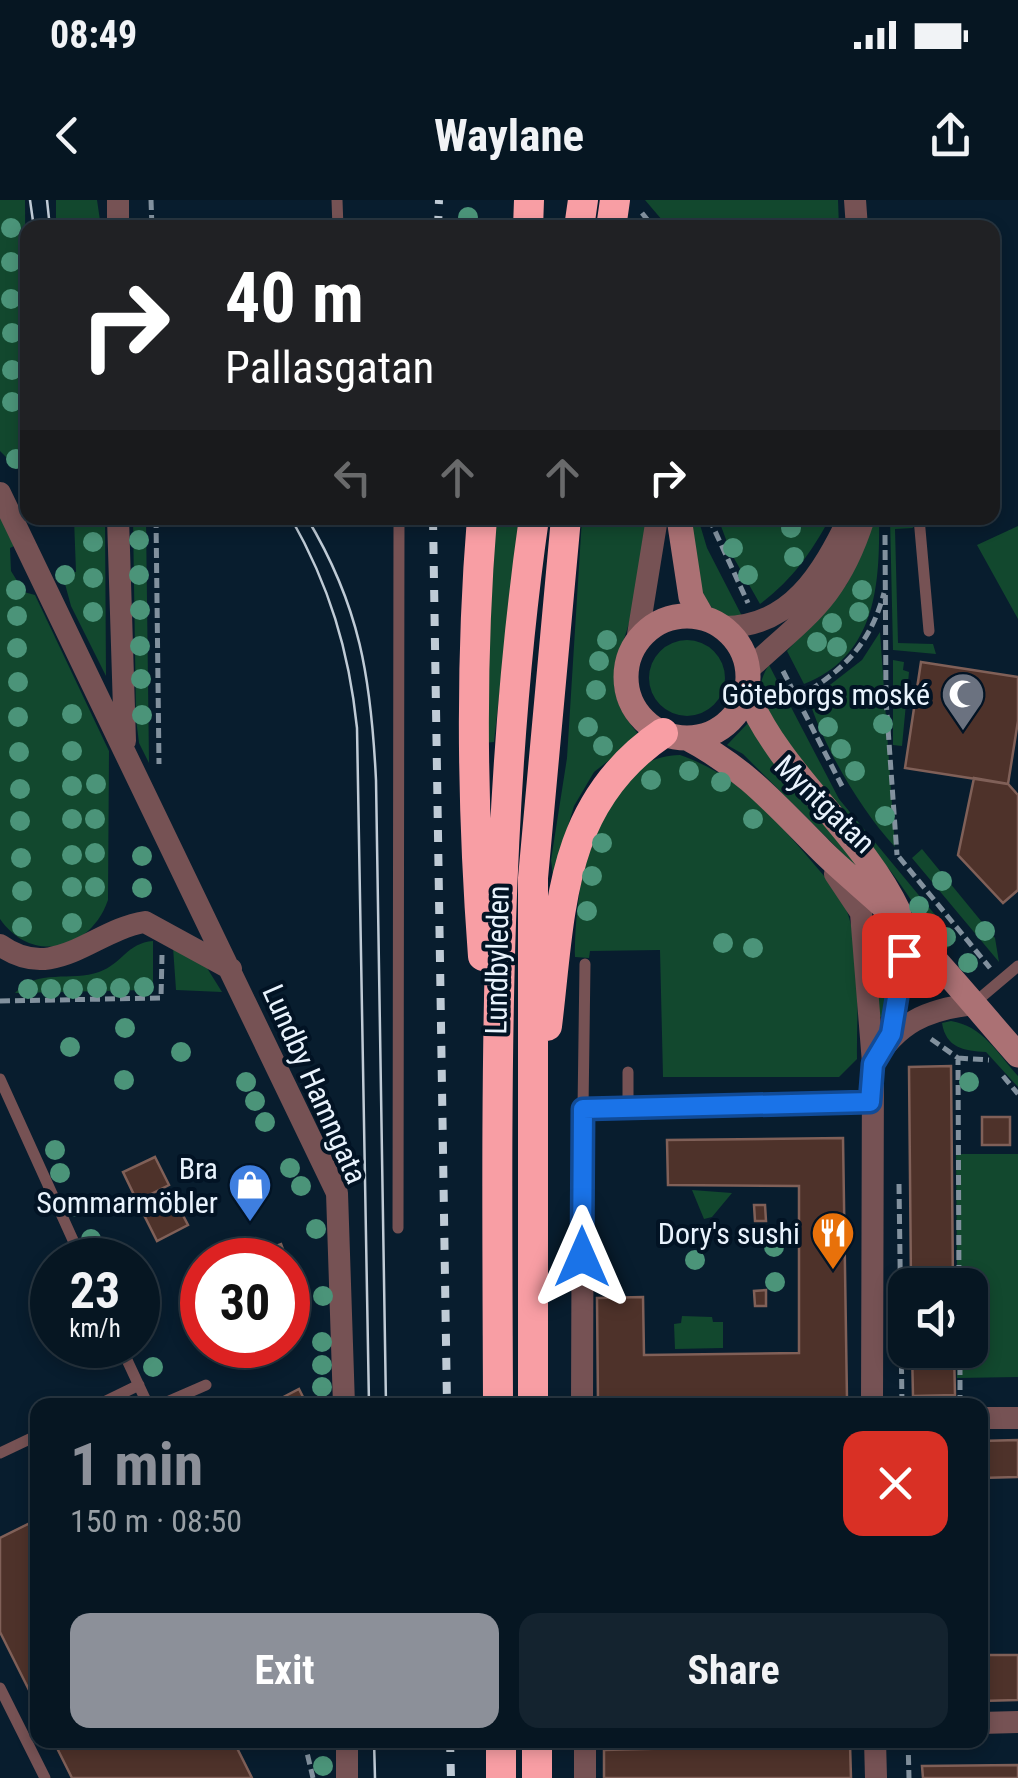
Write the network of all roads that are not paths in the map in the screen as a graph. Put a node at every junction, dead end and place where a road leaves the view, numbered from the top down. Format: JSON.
{"nodes":[{"id":1,"x":562,"y":200,"type":"edge"},
{"id":2,"x":600,"y":200,"type":"edge"},
{"id":3,"x":627,"y":212,"type":"edge"},
{"id":4,"x":581,"y":220,"type":"edge"},
{"id":5,"x":0,"y":493,"type":"edge"},
{"id":6,"x":118,"y":525,"type":"edge"},
{"id":7,"x":398,"y":525,"type":"edge"},
{"id":8,"x":481,"y":525,"type":"edge"},
{"id":9,"x":533,"y":525,"type":"edge"},
{"id":10,"x":565,"y":525,"type":"edge"},
{"id":11,"x":655,"y":525,"type":"edge"},
{"id":12,"x":680,"y":525,"type":"edge"},
{"id":13,"x":845,"y":525,"type":"edge"},
{"id":14,"x":873,"y":525,"type":"edge"},
{"id":15,"x":921,"y":525,"type":"edge"},
{"id":16,"x":712,"y":622,"type":"junction"},
{"id":17,"x":929,"y":632,"type":"dead end"},
{"id":18,"x":637,"y":641,"type":"junction"},
{"id":19,"x":747,"y":681,"type":"junction"},
{"id":20,"x":675,"y":736,"type":"junction"},
{"id":21,"x":126,"y":749,"type":"junction"},
{"id":22,"x":824,"y":854,"type":"junction"},
{"id":23,"x":908,"y":930,"type":"junction"},
{"id":24,"x":0,"y":946,"type":"edge"},
{"id":25,"x":585,"y":964,"type":"dead end"},
{"id":26,"x":1018,"y":966,"type":"edge"},
{"id":27,"x":231,"y":969,"type":"junction"},
{"id":28,"x":973,"y":1004,"type":"junction"},
{"id":29,"x":891,"y":1034,"type":"junction"},
{"id":30,"x":1018,"y":1055,"type":"edge"},
{"id":31,"x":873,"y":1064,"type":"junction"},
{"id":32,"x":628,"y":1072,"type":"dead end"},
{"id":33,"x":0,"y":1079,"type":"edge"},
{"id":34,"x":870,"y":1102,"type":"junction"},
{"id":35,"x":628,"y":1108,"type":"junction"},
{"id":36,"x":583,"y":1109,"type":"junction"},
{"id":37,"x":497,"y":1143,"type":"junction"},
{"id":38,"x":530,"y":1163,"type":"junction"},
{"id":39,"x":398,"y":1228,"type":"dead end"},
{"id":40,"x":72,"y":1238,"type":"edge"},
{"id":41,"x":130,"y":1368,"type":"edge"},
{"id":42,"x":138,"y":1385,"type":"junction"},
{"id":43,"x":206,"y":1385,"type":"dead end"},
{"id":44,"x":112,"y":1398,"type":"edge"},
{"id":45,"x":144,"y":1398,"type":"edge"},
{"id":46,"x":176,"y":1398,"type":"edge"},
{"id":47,"x":344,"y":1398,"type":"edge"},
{"id":48,"x":498,"y":1398,"type":"edge"},
{"id":49,"x":532,"y":1398,"type":"edge"},
{"id":50,"x":582,"y":1398,"type":"edge"},
{"id":51,"x":872,"y":1398,"type":"edge"},
{"id":52,"x":988,"y":1418,"type":"edge"},
{"id":53,"x":1018,"y":1418,"type":"edge"},
{"id":54,"x":30,"y":1439,"type":"edge"},
{"id":55,"x":0,"y":1453,"type":"edge"},
{"id":56,"x":0,"y":1688,"type":"edge"},
{"id":57,"x":1018,"y":1722,"type":"edge"},
{"id":58,"x":988,"y":1723,"type":"edge"},
{"id":59,"x":347,"y":1748,"type":"edge"},
{"id":60,"x":500,"y":1748,"type":"edge"},
{"id":61,"x":536,"y":1748,"type":"edge"},
{"id":62,"x":585,"y":1748,"type":"edge"},
{"id":63,"x":875,"y":1748,"type":"edge"},
{"id":64,"x":45,"y":1778,"type":"edge"},
{"id":65,"x":347,"y":1778,"type":"edge"},
{"id":66,"x":501,"y":1778,"type":"edge"},
{"id":67,"x":537,"y":1778,"type":"edge"},
{"id":68,"x":586,"y":1778,"type":"edge"},
{"id":69,"x":876,"y":1778,"type":"edge"}],
"edges":[{"from":1,"to":4,"type":"street"},
{"from":2,"to":3,"type":"street"},
{"from":5,"to":21,"type":"street","name":"Lundby Hamngata"},
{"from":6,"to":21,"type":"street"},
{"from":7,"to":39,"type":"lane"},
{"from":8,"to":37,"type":"highway"},
{"from":9,"to":37,"type":"highway","name":"Lundbyleden"},
{"from":10,"to":38,"type":"highway","name":"Lundbyleden"},
{"from":11,"to":18,"type":"street"},
{"from":12,"to":16,"type":"street"},
{"from":13,"to":16,"type":"street"},
{"from":14,"to":19,"type":"street"},
{"from":15,"to":17,"type":"lane"},
{"from":16,"to":18,"type":"street"},
{"from":16,"to":19,"type":"street"},
{"from":18,"to":20,"type":"street"},
{"from":19,"to":20,"type":"street"},
{"from":19,"to":23,"type":"street","name":"Myntgatan"},
{"from":20,"to":22,"type":"street","name":"Myntgatan"},
{"from":20,"to":38,"type":"highway"},
{"from":21,"to":27,"type":"street","name":"Lundby Hamngata"},
{"from":22,"to":23,"type":"street","name":"Myntgatan"},
{"from":22,"to":31,"type":"street"},
{"from":23,"to":28,"type":"street","name":"Myntgatan"},
{"from":23,"to":29,"type":"street"},
{"from":24,"to":27,"type":"street","name":"Lundby Hamngata"},
{"from":25,"to":36,"type":"lane"},
{"from":26,"to":28,"type":"lane"},
{"from":27,"to":47,"type":"street","name":"Lundby Hamngata"},
{"from":28,"to":29,"type":"street"},
{"from":28,"to":30,"type":"street","name":"Myntgatan"},
{"from":29,"to":31,"type":"street"},
{"from":31,"to":34,"type":"street"},
{"from":32,"to":35,"type":"lane"},
{"from":33,"to":40,"type":"lane"},
{"from":34,"to":35,"type":"street"},
{"from":34,"to":51,"type":"street"},
{"from":35,"to":36,"type":"street"},
{"from":36,"to":50,"type":"street"},
{"from":37,"to":48,"type":"highway","name":"Lundbyleden"},
{"from":38,"to":49,"type":"highway","name":"Lundbyleden"},
{"from":41,"to":42,"type":"lane"},
{"from":42,"to":44,"type":"lane"},
{"from":42,"to":45,"type":"lane"},
{"from":43,"to":46,"type":"lane"},
{"from":52,"to":53,"type":"street"},
{"from":54,"to":55,"type":"lane"},
{"from":56,"to":64,"type":"lane"},
{"from":57,"to":58,"type":"street"},
{"from":59,"to":65,"type":"street"},
{"from":60,"to":66,"type":"highway"},
{"from":61,"to":67,"type":"highway"},
{"from":62,"to":68,"type":"street"},
{"from":63,"to":69,"type":"street"}]}
